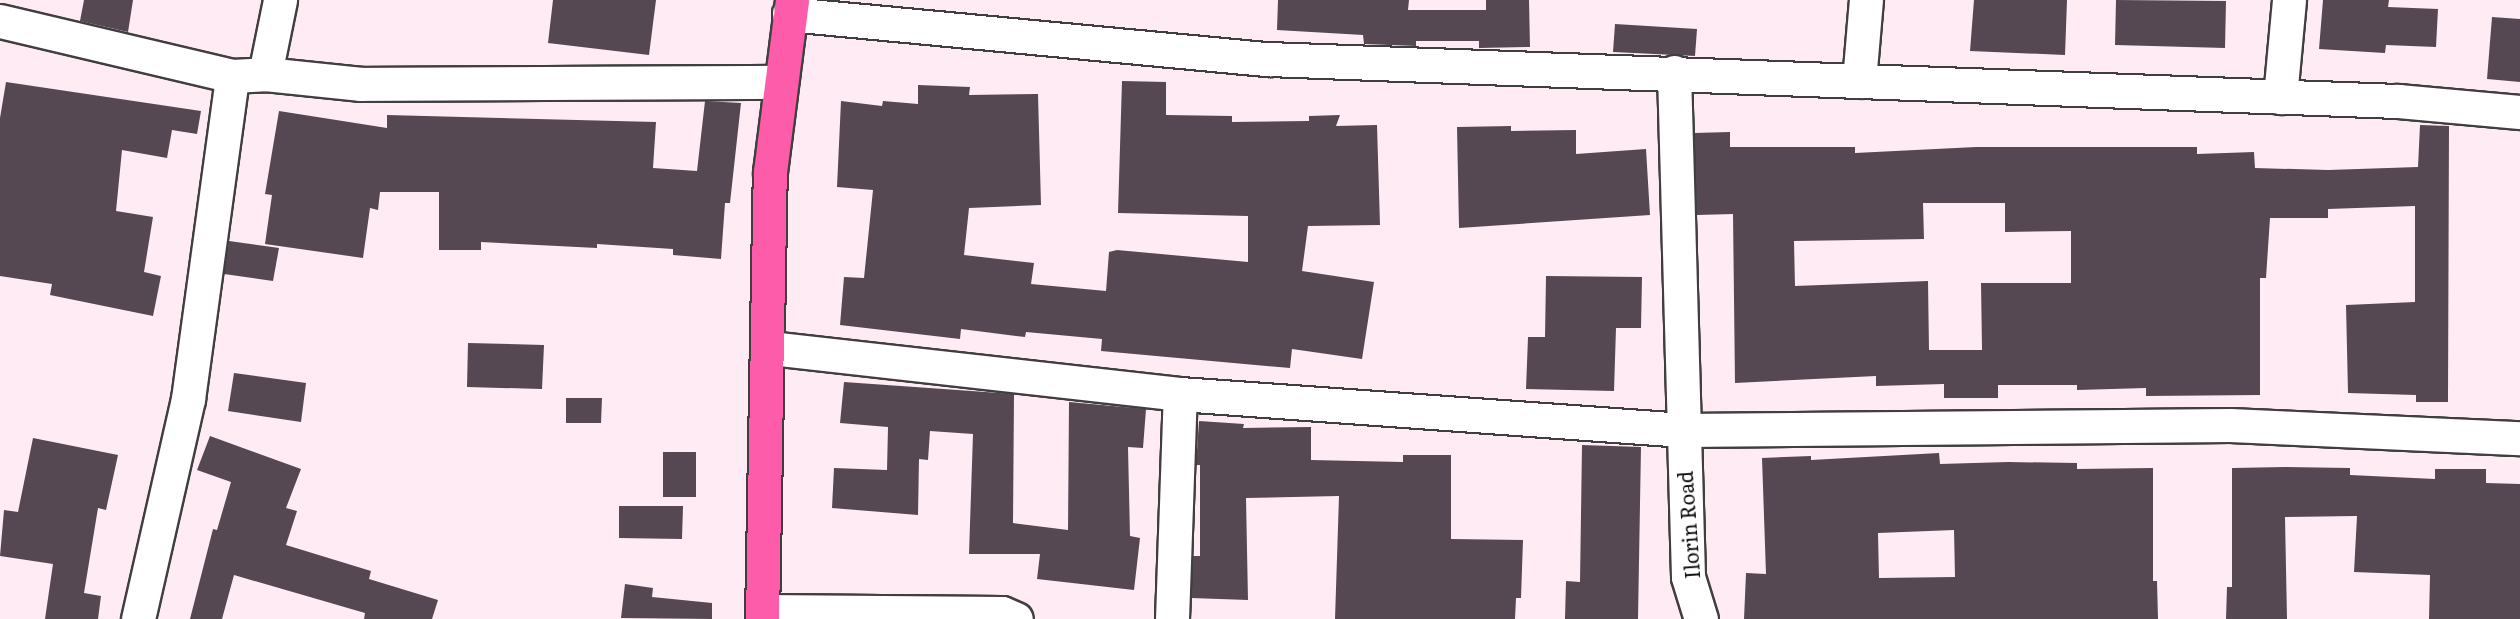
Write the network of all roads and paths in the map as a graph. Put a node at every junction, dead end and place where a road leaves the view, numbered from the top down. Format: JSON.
{"nodes":[{"id":1,"x":280,"y":0,"type":"edge"},
{"id":2,"x":1866,"y":0,"type":"edge"},
{"id":3,"x":2289,"y":0,"type":"edge"},
{"id":4,"x":791,"y":7,"type":"edge"},
{"id":5,"x":0,"y":21,"type":"edge"},
{"id":6,"x":1674,"y":72,"type":"junction"},
{"id":7,"x":265,"y":74,"type":"junction"},
{"id":8,"x":232,"y":76,"type":"junction"},
{"id":9,"x":1859,"y":81,"type":"junction"},
{"id":10,"x":782,"y":82,"type":"junction"},
{"id":11,"x":2280,"y":97,"type":"junction"},
{"id":12,"x":2520,"y":112,"type":"edge"},
{"id":13,"x":770,"y":348,"type":"junction"},
{"id":14,"x":1180,"y":394,"type":"junction"},
{"id":15,"x":1683,"y":430,"type":"junction"},
{"id":16,"x":2520,"y":438,"type":"edge"},
{"id":17,"x":762,"y":615,"type":"edge"},
{"id":18,"x":138,"y":619,"type":"edge"},
{"id":19,"x":1016,"y":619,"type":"edge"},
{"id":20,"x":1172,"y":619,"type":"edge"},
{"id":21,"x":1701,"y":619,"type":"edge"}],
"edges":[{"from":1,"to":7,"type":"street"},
{"from":2,"to":9,"type":"street"},
{"from":3,"to":11,"type":"street"},
{"from":4,"to":6,"type":"street"},
{"from":4,"to":10,"type":"main road"},
{"from":5,"to":8,"type":"street"},
{"from":6,"to":9,"type":"street"},
{"from":6,"to":15,"type":"street","name":"Ilorin Road"},
{"from":7,"to":8,"type":"street"},
{"from":7,"to":10,"type":"street"},
{"from":8,"to":18,"type":"street"},
{"from":9,"to":11,"type":"street"},
{"from":10,"to":13,"type":"main road"},
{"from":11,"to":12,"type":"street"},
{"from":13,"to":14,"type":"street"},
{"from":13,"to":17,"type":"main road"},
{"from":14,"to":15,"type":"street"},
{"from":14,"to":20,"type":"street"},
{"from":15,"to":16,"type":"street"},
{"from":15,"to":21,"type":"street","name":"Ilorin Road"},
{"from":17,"to":19,"type":"street"}]}
